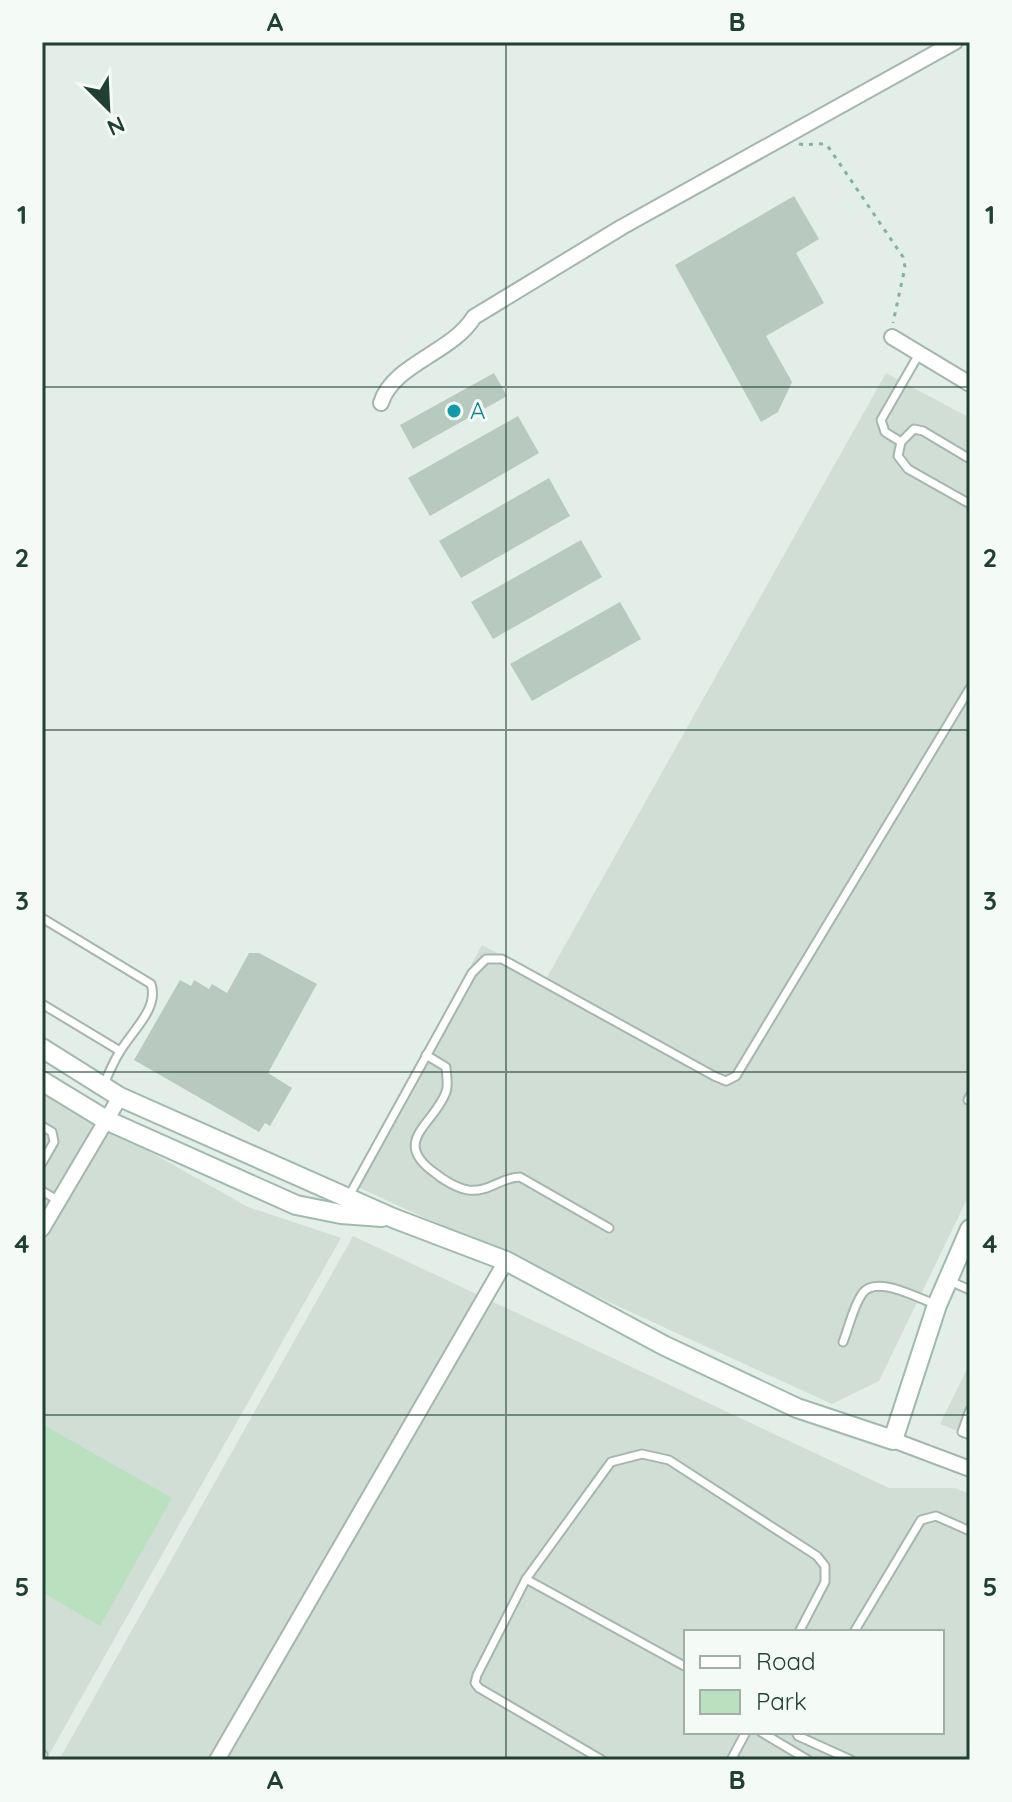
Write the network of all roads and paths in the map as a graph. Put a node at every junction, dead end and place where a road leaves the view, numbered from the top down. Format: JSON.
{"nodes":[{"id":1,"x":955,"y":42,"type":"edge"},
{"id":2,"x":792,"y":135,"type":"junction"},
{"id":3,"x":892,"y":337,"type":"joint"},
{"id":4,"x":919,"y":354,"type":"junction"},
{"id":5,"x":970,"y":384,"type":"edge"},
{"id":6,"x":381,"y":403,"type":"dead end"},
{"id":7,"x":901,"y":442,"type":"junction"},
{"id":8,"x":970,"y":459,"type":"edge"},
{"id":9,"x":970,"y":504,"type":"edge"},
{"id":10,"x":970,"y":688,"type":"edge"},
{"id":11,"x":42,"y":918,"type":"edge"},
{"id":12,"x":42,"y":1004,"type":"edge"},
{"id":13,"x":42,"y":1048,"type":"edge"},
{"id":14,"x":120,"y":1051,"type":"junction"},
{"id":15,"x":426,"y":1055,"type":"junction"},
{"id":16,"x":42,"y":1081,"type":"edge"},
{"id":17,"x":103,"y":1085,"type":"junction"},
{"id":18,"x":120,"y":1097,"type":"junction"},
{"id":19,"x":106,"y":1120,"type":"junction"},
{"id":20,"x":42,"y":1126,"type":"edge"},
{"id":21,"x":42,"y":1163,"type":"edge"},
{"id":22,"x":42,"y":1191,"type":"edge"},
{"id":23,"x":59,"y":1201,"type":"junction"},
{"id":24,"x":345,"y":1206,"type":"junction"},
{"id":25,"x":609,"y":1228,"type":"dead end"},
{"id":26,"x":42,"y":1229,"type":"edge"},
{"id":27,"x":970,"y":1229,"type":"edge"},
{"id":28,"x":506,"y":1261,"type":"junction"},
{"id":29,"x":948,"y":1280,"type":"junction"},
{"id":30,"x":970,"y":1290,"type":"edge"},
{"id":31,"x":937,"y":1305,"type":"junction"},
{"id":32,"x":843,"y":1342,"type":"dead end"},
{"id":33,"x":970,"y":1410,"type":"edge"},
{"id":34,"x":970,"y":1435,"type":"edge"},
{"id":35,"x":893,"y":1440,"type":"junction"},
{"id":36,"x":970,"y":1469,"type":"edge"},
{"id":37,"x":970,"y":1531,"type":"edge"},
{"id":38,"x":526,"y":1579,"type":"junction"},
{"id":39,"x":800,"y":1630,"type":"edge"},
{"id":40,"x":855,"y":1630,"type":"edge"},
{"id":41,"x":684,"y":1666,"type":"edge"},
{"id":42,"x":745,"y":1734,"type":"edge"},
{"id":43,"x":764,"y":1734,"type":"edge"},
{"id":44,"x":797,"y":1734,"type":"edge"},
{"id":45,"x":217,"y":1760,"type":"edge"},
{"id":46,"x":602,"y":1760,"type":"edge"},
{"id":47,"x":731,"y":1760,"type":"edge"},
{"id":48,"x":808,"y":1760,"type":"edge"},
{"id":49,"x":851,"y":1760,"type":"edge"}],
"edges":[{"from":1,"to":2,"type":"street"},
{"from":2,"to":3,"type":"path"},
{"from":2,"to":6,"type":"street"},
{"from":3,"to":4,"type":"street"},
{"from":4,"to":5,"type":"street"},
{"from":4,"to":7,"type":"lane"},
{"from":7,"to":8,"type":"lane"},
{"from":7,"to":9,"type":"lane"},
{"from":10,"to":15,"type":"lane"},
{"from":11,"to":14,"type":"lane"},
{"from":12,"to":14,"type":"lane"},
{"from":13,"to":17,"type":"main road"},
{"from":14,"to":17,"type":"lane"},
{"from":15,"to":24,"type":"lane"},
{"from":15,"to":25,"type":"lane"},
{"from":16,"to":19,"type":"main road"},
{"from":17,"to":18,"type":"main road"},
{"from":18,"to":19,"type":"street"},
{"from":18,"to":24,"type":"main road"},
{"from":19,"to":23,"type":"street"},
{"from":19,"to":24,"type":"main road"},
{"from":20,"to":21,"type":"lane"},
{"from":22,"to":23,"type":"lane"},
{"from":23,"to":26,"type":"street"},
{"from":24,"to":28,"type":"main road"},
{"from":27,"to":29,"type":"main road"},
{"from":28,"to":35,"type":"main road"},
{"from":28,"to":45,"type":"street"},
{"from":29,"to":30,"type":"lane"},
{"from":29,"to":31,"type":"main road"},
{"from":31,"to":32,"type":"lane"},
{"from":31,"to":35,"type":"main road"},
{"from":33,"to":34,"type":"lane"},
{"from":35,"to":36,"type":"street"},
{"from":37,"to":40,"type":"lane"},
{"from":38,"to":39,"type":"lane"},
{"from":38,"to":41,"type":"lane"},
{"from":38,"to":46,"type":"lane"},
{"from":42,"to":47,"type":"lane"},
{"from":43,"to":48,"type":"lane"},
{"from":44,"to":49,"type":"lane"}]}
